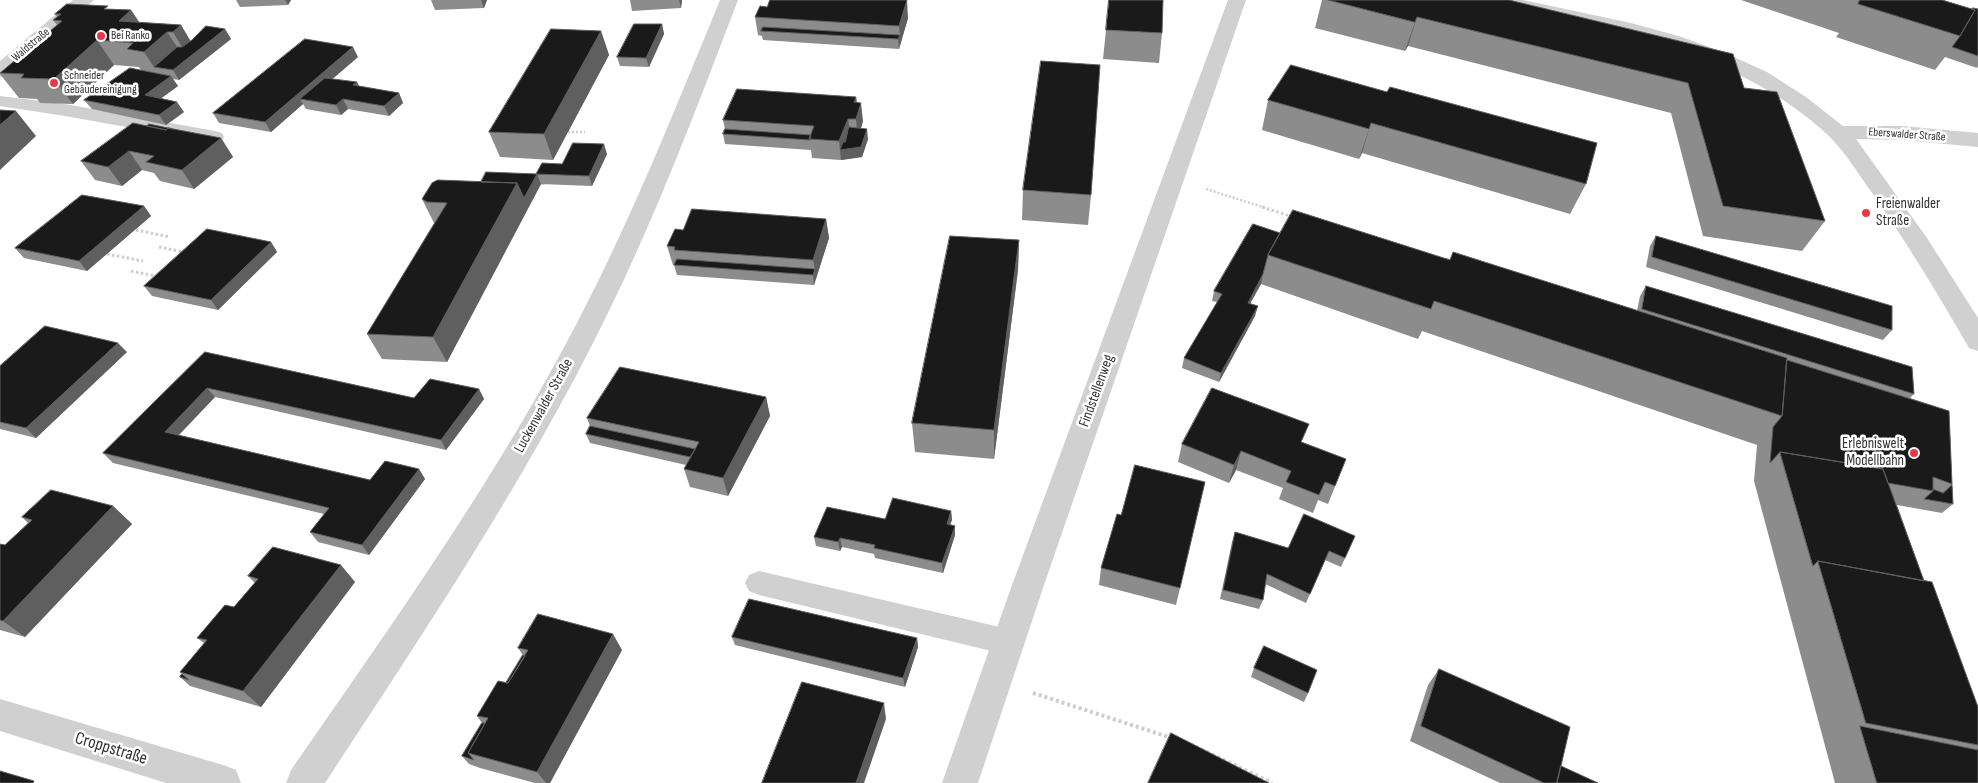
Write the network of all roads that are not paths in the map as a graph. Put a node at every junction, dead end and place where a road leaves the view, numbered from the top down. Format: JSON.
{"nodes":[{"id":1,"x":85,"y":0,"type":"edge"},
{"id":2,"x":729,"y":0,"type":"edge"},
{"id":3,"x":1237,"y":0,"type":"edge"},
{"id":4,"x":1494,"y":0,"type":"edge"},
{"id":5,"x":0,"y":71,"type":"edge"},
{"id":6,"x":0,"y":101,"type":"edge"},
{"id":7,"x":1837,"y":132,"type":"junction"},
{"id":8,"x":216,"y":137,"type":"edge"},
{"id":9,"x":1978,"y":140,"type":"edge"},
{"id":10,"x":1978,"y":341,"type":"edge"},
{"id":11,"x":759,"y":583,"type":"dead end"},
{"id":12,"x":1008,"y":642,"type":"junction"},
{"id":13,"x":0,"y":715,"type":"edge"},
{"id":14,"x":223,"y":783,"type":"edge"},
{"id":15,"x":304,"y":783,"type":"edge"},
{"id":16,"x":960,"y":783,"type":"edge"}],
"edges":[{"from":1,"to":5,"type":"street","name":"Waldstraße"},
{"from":2,"to":15,"type":"street","name":"Luckenwalder Straße"},
{"from":3,"to":12,"type":"street","name":"Findstellenweg"},
{"from":4,"to":7,"type":"street"},
{"from":6,"to":8,"type":"lane"},
{"from":7,"to":9,"type":"street","name":"Eberswalder Straße"},
{"from":7,"to":10,"type":"street"},
{"from":11,"to":12,"type":"lane"},
{"from":12,"to":16,"type":"street","name":"Findstellenweg"},
{"from":13,"to":14,"type":"street","name":"Croppstraße"}]}
